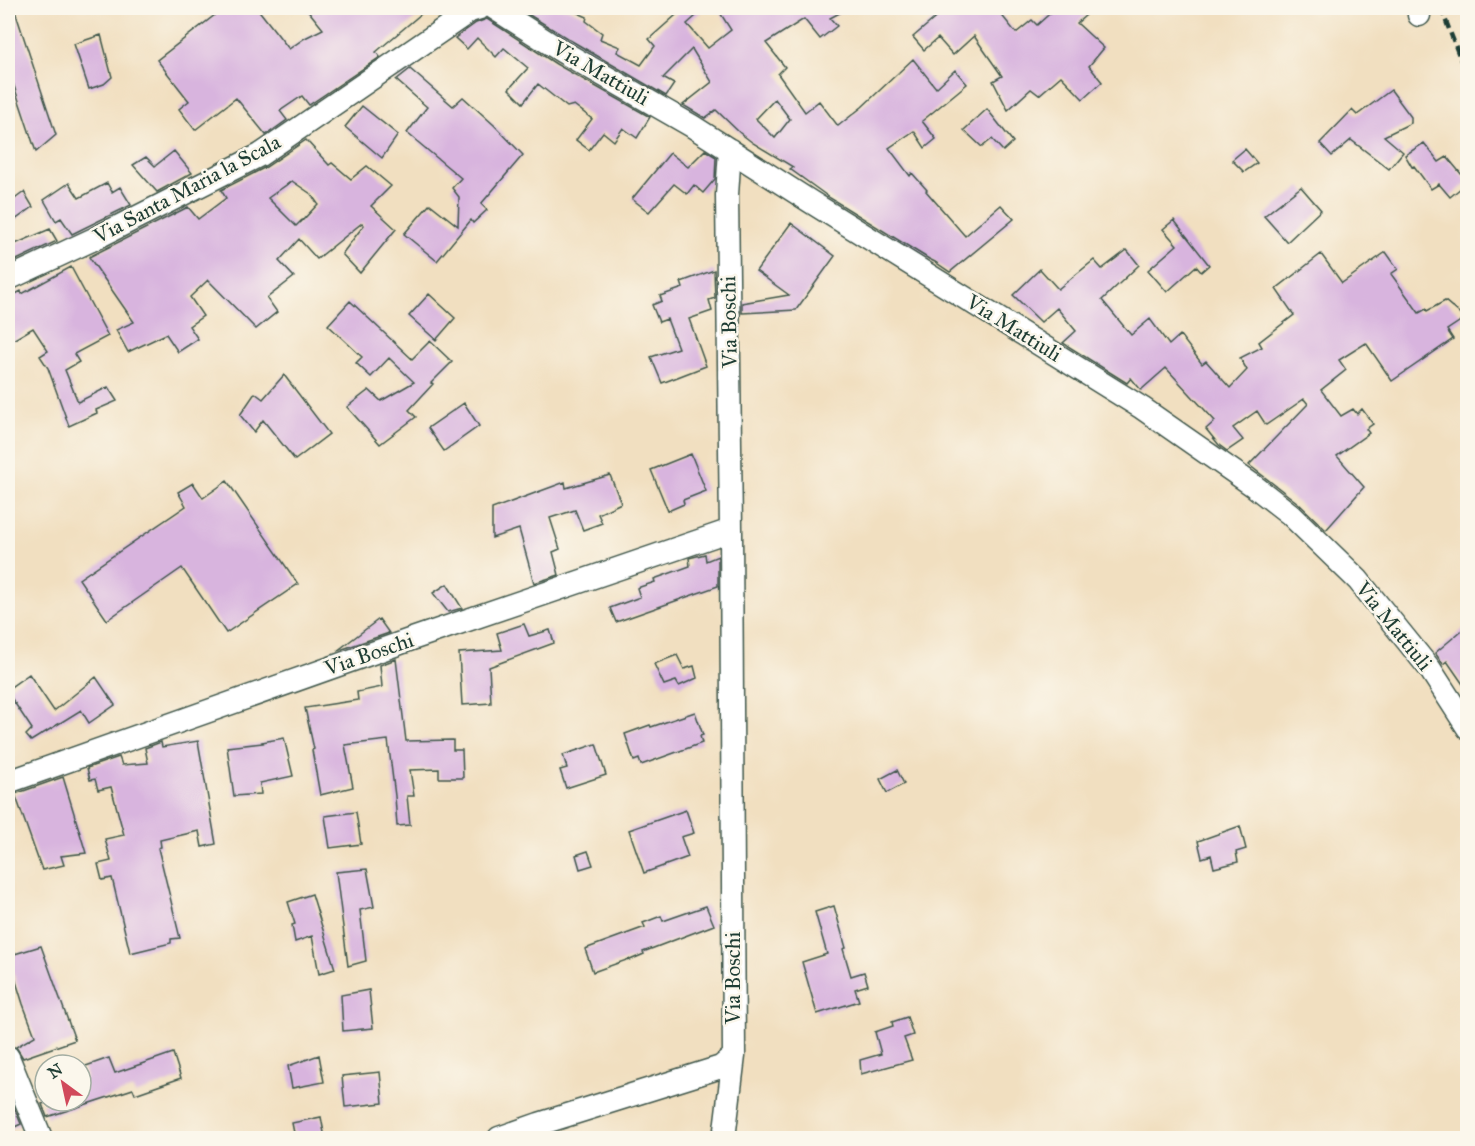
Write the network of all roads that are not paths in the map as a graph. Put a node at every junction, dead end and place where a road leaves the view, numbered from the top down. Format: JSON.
{"nodes":[{"id":1,"x":480,"y":8,"type":"edge"},
{"id":2,"x":494,"y":8,"type":"edge"},
{"id":3,"x":730,"y":150,"type":"junction"},
{"id":4,"x":8,"y":279,"type":"edge"},
{"id":5,"x":731,"y":530,"type":"junction"},
{"id":6,"x":1467,"y":728,"type":"edge"},
{"id":7,"x":8,"y":782,"type":"edge"},
{"id":8,"x":734,"y":1056,"type":"junction"},
{"id":9,"x":8,"y":1057,"type":"edge"},
{"id":10,"x":41,"y":1138,"type":"edge"},
{"id":11,"x":499,"y":1138,"type":"edge"},
{"id":12,"x":724,"y":1138,"type":"edge"}],
"edges":[{"from":1,"to":4,"type":"street","name":"Via Santa Maria la Scala"},
{"from":2,"to":3,"type":"street","name":"Via Mattiuli"},
{"from":3,"to":5,"type":"street","name":"Via Boschi"},
{"from":3,"to":6,"type":"street","name":"Via Mattiuli"},
{"from":5,"to":7,"type":"street","name":"Via Boschi"},
{"from":5,"to":8,"type":"street","name":"Via Boschi"},
{"from":8,"to":11,"type":"street"},
{"from":8,"to":12,"type":"street","name":"Via Boschi"},
{"from":9,"to":10,"type":"street"}]}
